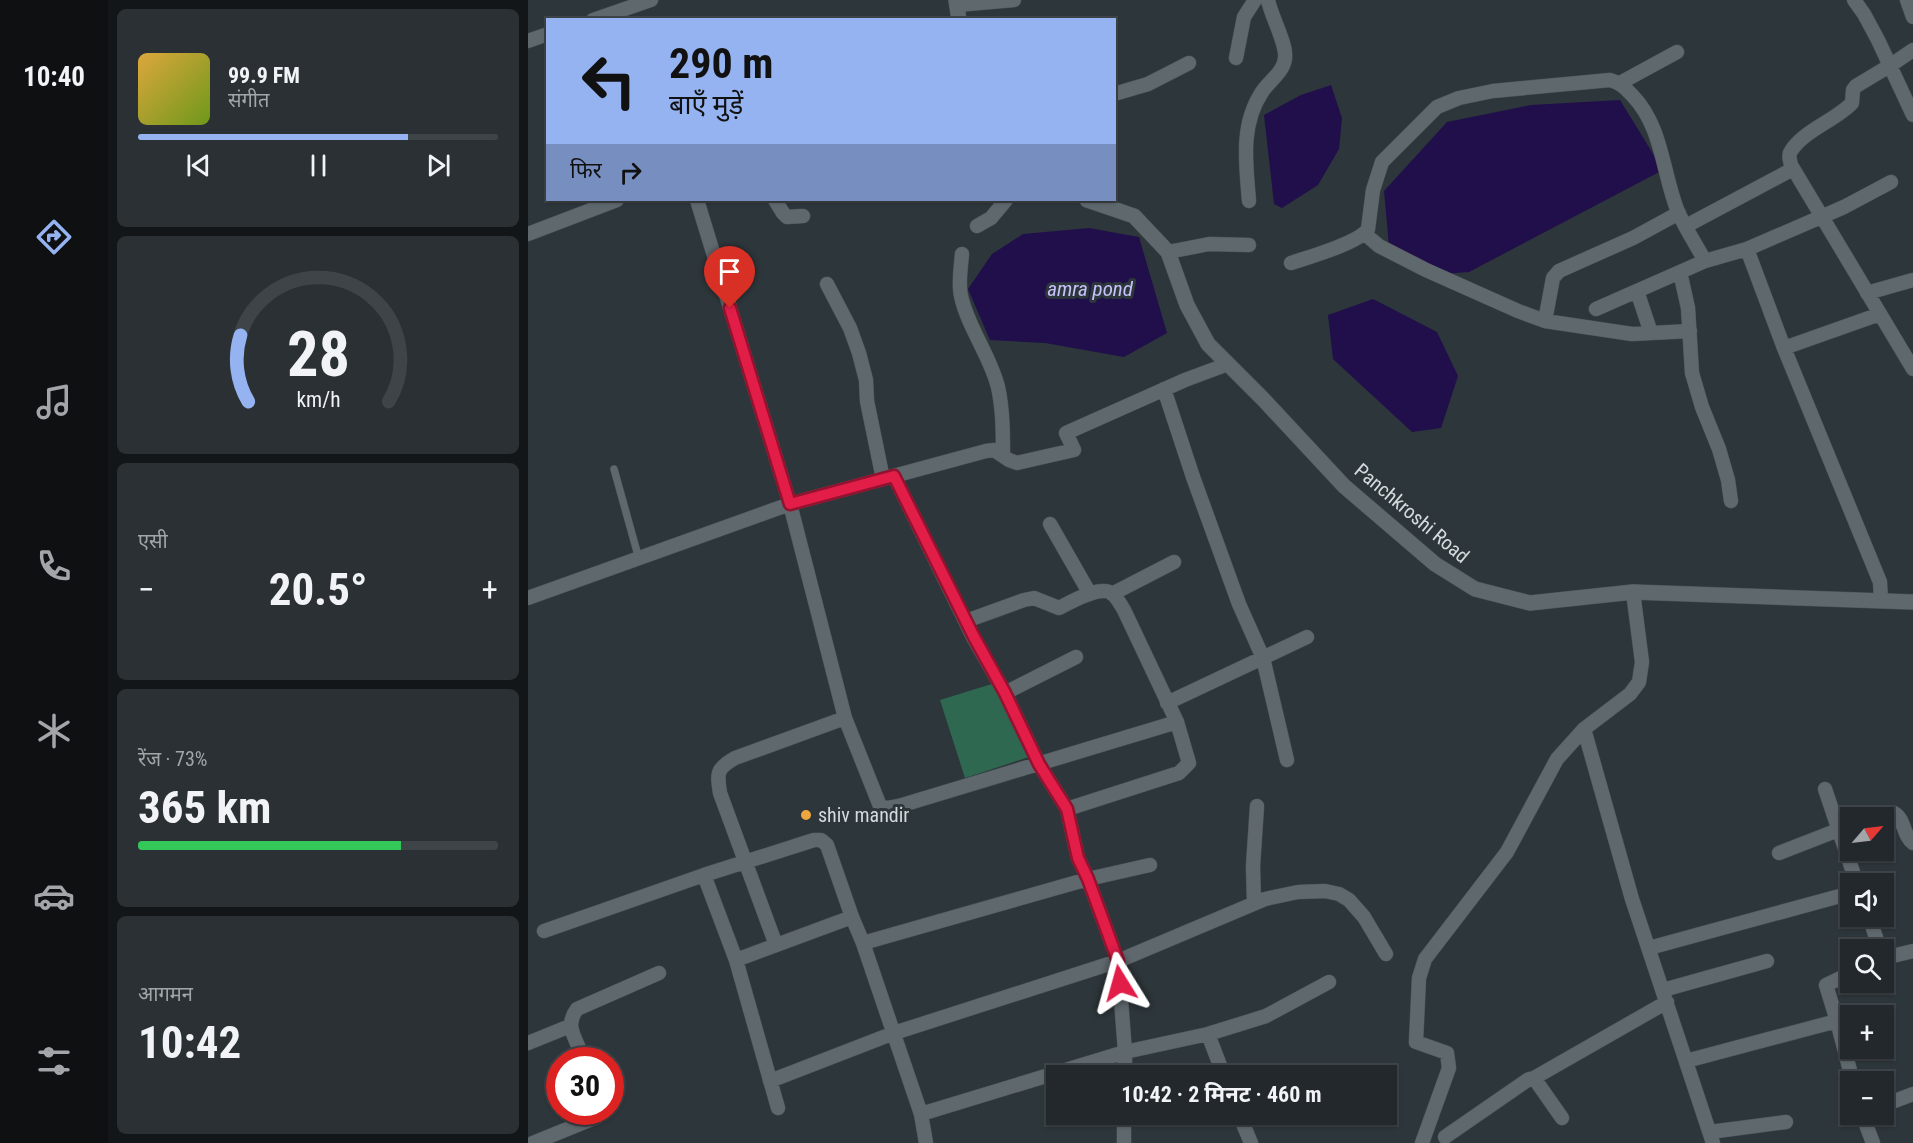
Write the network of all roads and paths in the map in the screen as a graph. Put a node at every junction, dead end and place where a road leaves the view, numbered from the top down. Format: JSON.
{"nodes":[{"id":1,"x":651,"y":0,"type":"edge"},
{"id":2,"x":1014,"y":0,"type":"edge"},
{"id":3,"x":1255,"y":0,"type":"edge"},
{"id":4,"x":1268,"y":0,"type":"edge"},
{"id":5,"x":1854,"y":0,"type":"edge"},
{"id":6,"x":1907,"y":0,"type":"edge"},
{"id":7,"x":957,"y":8,"type":"edge"},
{"id":8,"x":1913,"y":17,"type":"edge"},
{"id":9,"x":599,"y":18,"type":"edge"},
{"id":10,"x":546,"y":35,"type":"edge"},
{"id":11,"x":528,"y":41,"type":"edge"},
{"id":12,"x":1913,"y":50,"type":"edge"},
{"id":13,"x":1677,"y":52,"type":"dead end"},
{"id":14,"x":1236,"y":58,"type":"dead end"},
{"id":15,"x":1189,"y":63,"type":"dead end"},
{"id":16,"x":1891,"y":65,"type":"junction"},
{"id":17,"x":1620,"y":82,"type":"junction"},
{"id":18,"x":1116,"y":92,"type":"edge"},
{"id":19,"x":1913,"y":115,"type":"edge"},
{"id":20,"x":1793,"y":169,"type":"junction"},
{"id":21,"x":1891,"y":182,"type":"dead end"},
{"id":22,"x":614,"y":201,"type":"edge"},
{"id":23,"x":697,"y":201,"type":"edge"},
{"id":24,"x":776,"y":201,"type":"edge"},
{"id":25,"x":1005,"y":201,"type":"edge"},
{"id":26,"x":1090,"y":201,"type":"edge"},
{"id":27,"x":1249,"y":201,"type":"dead end"},
{"id":28,"x":1679,"y":213,"type":"junction"},
{"id":29,"x":1823,"y":215,"type":"junction"},
{"id":30,"x":803,"y":216,"type":"dead end"},
{"id":31,"x":977,"y":226,"type":"dead end"},
{"id":32,"x":1686,"y":226,"type":"junction"},
{"id":33,"x":528,"y":234,"type":"edge"},
{"id":34,"x":1365,"y":234,"type":"junction"},
{"id":35,"x":1249,"y":245,"type":"dead end"},
{"id":36,"x":1747,"y":249,"type":"junction"},
{"id":37,"x":1168,"y":252,"type":"junction"},
{"id":38,"x":962,"y":254,"type":"dead end"},
{"id":39,"x":1705,"y":261,"type":"junction"},
{"id":40,"x":1291,"y":263,"type":"dead end"},
{"id":41,"x":1680,"y":272,"type":"junction"},
{"id":42,"x":1913,"y":280,"type":"edge"},
{"id":43,"x":827,"y":284,"type":"dead end"},
{"id":44,"x":1637,"y":291,"type":"junction"},
{"id":45,"x":1867,"y":293,"type":"junction"},
{"id":46,"x":1596,"y":309,"type":"dead end"},
{"id":47,"x":1880,"y":314,"type":"junction"},
{"id":48,"x":1545,"y":321,"type":"junction"},
{"id":49,"x":1690,"y":331,"type":"junction"},
{"id":50,"x":1651,"y":333,"type":"junction"},
{"id":51,"x":1784,"y":348,"type":"junction"},
{"id":52,"x":1911,"y":363,"type":"edge"},
{"id":53,"x":1228,"y":364,"type":"junction"},
{"id":54,"x":1164,"y":390,"type":"junction"},
{"id":55,"x":1003,"y":456,"type":"junction"},
{"id":56,"x":614,"y":469,"type":"dead end"},
{"id":57,"x":889,"y":477,"type":"junction"},
{"id":58,"x":1731,"y":501,"type":"dead end"},
{"id":59,"x":790,"y":504,"type":"junction"},
{"id":60,"x":1050,"y":524,"type":"dead end"},
{"id":61,"x":639,"y":558,"type":"junction"},
{"id":62,"x":1174,"y":562,"type":"dead end"},
{"id":63,"x":1633,"y":592,"type":"junction"},
{"id":64,"x":1090,"y":594,"type":"junction"},
{"id":65,"x":1112,"y":594,"type":"junction"},
{"id":66,"x":528,"y":598,"type":"edge"},
{"id":67,"x":1881,"y":601,"type":"junction"},
{"id":68,"x":1913,"y":602,"type":"edge"},
{"id":69,"x":966,"y":621,"type":"junction"},
{"id":70,"x":1307,"y":637,"type":"dead end"},
{"id":71,"x":1076,"y":657,"type":"dead end"},
{"id":72,"x":1263,"y":658,"type":"junction"},
{"id":73,"x":1005,"y":693,"type":"junction"},
{"id":74,"x":1167,"y":703,"type":"junction"},
{"id":75,"x":845,"y":718,"type":"junction"},
{"id":76,"x":1177,"y":722,"type":"junction"},
{"id":77,"x":1584,"y":729,"type":"junction"},
{"id":78,"x":1287,"y":760,"type":"dead end"},
{"id":79,"x":1039,"y":764,"type":"junction"},
{"id":80,"x":1825,"y":789,"type":"dead end"},
{"id":81,"x":1257,"y":806,"type":"dead end"},
{"id":82,"x":1067,"y":809,"type":"junction"},
{"id":83,"x":1894,"y":813,"type":"edge"},
{"id":84,"x":1840,"y":818,"type":"edge"},
{"id":85,"x":1840,"y":829,"type":"edge"},
{"id":86,"x":1913,"y":843,"type":"edge"},
{"id":87,"x":1779,"y":853,"type":"dead end"},
{"id":88,"x":746,"y":863,"type":"junction"},
{"id":89,"x":1150,"y":865,"type":"dead end"},
{"id":90,"x":704,"y":875,"type":"junction"},
{"id":91,"x":1088,"y":879,"type":"junction"},
{"id":92,"x":1840,"y":896,"type":"edge"},
{"id":93,"x":1254,"y":903,"type":"junction"},
{"id":94,"x":852,"y":917,"type":"junction"},
{"id":95,"x":544,"y":932,"type":"dead end"},
{"id":96,"x":863,"y":943,"type":"junction"},
{"id":97,"x":776,"y":945,"type":"junction"},
{"id":98,"x":1649,"y":948,"type":"junction"},
{"id":99,"x":1913,"y":951,"type":"edge"},
{"id":100,"x":1386,"y":954,"type":"dead end"},
{"id":101,"x":1894,"y":956,"type":"edge"},
{"id":102,"x":736,"y":960,"type":"junction"},
{"id":103,"x":1118,"y":961,"type":"junction"},
{"id":104,"x":1767,"y":961,"type":"dead end"},
{"id":105,"x":659,"y":973,"type":"dead end"},
{"id":106,"x":1840,"y":978,"type":"edge"},
{"id":107,"x":1329,"y":982,"type":"dead end"},
{"id":108,"x":1665,"y":996,"type":"junction"},
{"id":109,"x":1837,"y":1021,"type":"junction"},
{"id":110,"x":570,"y":1026,"type":"junction"},
{"id":111,"x":894,"y":1032,"type":"junction"},
{"id":112,"x":1208,"y":1034,"type":"junction"},
{"id":113,"x":528,"y":1043,"type":"edge"},
{"id":114,"x":579,"y":1047,"type":"edge"},
{"id":115,"x":1125,"y":1052,"type":"junction"},
{"id":116,"x":1686,"y":1061,"type":"junction"},
{"id":117,"x":1125,"y":1065,"type":"edge"},
{"id":118,"x":1220,"y":1065,"type":"edge"},
{"id":119,"x":1850,"y":1071,"type":"edge"},
{"id":120,"x":1534,"y":1078,"type":"junction"},
{"id":121,"x":770,"y":1081,"type":"junction"},
{"id":122,"x":1913,"y":1094,"type":"edge"},
{"id":123,"x":1894,"y":1101,"type":"edge"},
{"id":124,"x":778,"y":1108,"type":"dead end"},
{"id":125,"x":921,"y":1114,"type":"junction"},
{"id":126,"x":1562,"y":1118,"type":"dead end"},
{"id":127,"x":1786,"y":1122,"type":"dead end"},
{"id":128,"x":577,"y":1125,"type":"edge"},
{"id":129,"x":1124,"y":1125,"type":"edge"},
{"id":130,"x":1244,"y":1125,"type":"edge"},
{"id":131,"x":1867,"y":1125,"type":"edge"},
{"id":132,"x":1711,"y":1138,"type":"edge"},
{"id":133,"x":1443,"y":1141,"type":"edge"},
{"id":134,"x":533,"y":1143,"type":"edge"},
{"id":135,"x":926,"y":1143,"type":"edge"},
{"id":136,"x":1124,"y":1143,"type":"edge"},
{"id":137,"x":1251,"y":1143,"type":"edge"},
{"id":138,"x":1422,"y":1143,"type":"edge"},
{"id":139,"x":1874,"y":1143,"type":"edge"}],
"edges":[{"from":1,"to":9,"type":"street"},
{"from":2,"to":7,"type":"street"},
{"from":3,"to":14,"type":"street"},
{"from":4,"to":27,"type":"street"},
{"from":5,"to":16,"type":"street"},
{"from":6,"to":8,"type":"street"},
{"from":10,"to":11,"type":"street"},
{"from":12,"to":16,"type":"street"},
{"from":13,"to":17,"type":"street"},
{"from":15,"to":18,"type":"street"},
{"from":16,"to":19,"type":"street"},
{"from":16,"to":20,"type":"street"},
{"from":17,"to":28,"type":"street"},
{"from":17,"to":34,"type":"street"},
{"from":20,"to":29,"type":"street"},
{"from":20,"to":32,"type":"street"},
{"from":21,"to":29,"type":"street"},
{"from":22,"to":33,"type":"street"},
{"from":23,"to":59,"type":"street"},
{"from":24,"to":30,"type":"street"},
{"from":25,"to":31,"type":"street"},
{"from":26,"to":37,"type":"street","name":"Panchkroshi Road"},
{"from":28,"to":32,"type":"street"},
{"from":28,"to":48,"type":"street"},
{"from":29,"to":36,"type":"street"},
{"from":29,"to":45,"type":"street"},
{"from":32,"to":39,"type":"street"},
{"from":34,"to":40,"type":"street"},
{"from":34,"to":48,"type":"street"},
{"from":35,"to":37,"type":"street"},
{"from":36,"to":39,"type":"street"},
{"from":36,"to":51,"type":"street"},
{"from":37,"to":53,"type":"street","name":"Panchkroshi Road"},
{"from":38,"to":55,"type":"street"},
{"from":39,"to":41,"type":"street"},
{"from":41,"to":44,"type":"street"},
{"from":41,"to":49,"type":"street"},
{"from":42,"to":45,"type":"street"},
{"from":43,"to":57,"type":"street"},
{"from":44,"to":46,"type":"street"},
{"from":44,"to":50,"type":"street"},
{"from":45,"to":47,"type":"street"},
{"from":47,"to":51,"type":"street"},
{"from":47,"to":52,"type":"street"},
{"from":48,"to":50,"type":"street"},
{"from":49,"to":50,"type":"street"},
{"from":49,"to":58,"type":"street"},
{"from":51,"to":67,"type":"street"},
{"from":53,"to":54,"type":"street"},
{"from":53,"to":63,"type":"street","name":"Panchkroshi Road"},
{"from":54,"to":55,"type":"street"},
{"from":54,"to":72,"type":"street"},
{"from":55,"to":57,"type":"street"},
{"from":56,"to":61,"type":"lane"},
{"from":57,"to":59,"type":"street"},
{"from":57,"to":69,"type":"street"},
{"from":59,"to":61,"type":"street"},
{"from":59,"to":75,"type":"street"},
{"from":60,"to":64,"type":"street"},
{"from":61,"to":66,"type":"street"},
{"from":62,"to":65,"type":"street"},
{"from":63,"to":67,"type":"street","name":"Panchkroshi Road"},
{"from":63,"to":77,"type":"street"},
{"from":64,"to":65,"type":"street"},
{"from":64,"to":69,"type":"street"},
{"from":65,"to":74,"type":"street"},
{"from":67,"to":68,"type":"street","name":"Panchkroshi Road"},
{"from":69,"to":73,"type":"street"},
{"from":70,"to":72,"type":"street"},
{"from":71,"to":73,"type":"street"},
{"from":72,"to":74,"type":"street"},
{"from":72,"to":78,"type":"street"},
{"from":73,"to":79,"type":"street"},
{"from":74,"to":76,"type":"street"},
{"from":75,"to":79,"type":"street"},
{"from":75,"to":88,"type":"street"},
{"from":76,"to":79,"type":"street"},
{"from":76,"to":82,"type":"street"},
{"from":77,"to":98,"type":"street"},
{"from":77,"to":138,"type":"street"},
{"from":79,"to":82,"type":"street"},
{"from":80,"to":84,"type":"street"},
{"from":81,"to":93,"type":"street"},
{"from":82,"to":91,"type":"street"},
{"from":83,"to":86,"type":"street"},
{"from":85,"to":87,"type":"street"},
{"from":88,"to":90,"type":"street"},
{"from":88,"to":94,"type":"street"},
{"from":88,"to":97,"type":"street"},
{"from":89,"to":91,"type":"street"},
{"from":90,"to":95,"type":"street"},
{"from":90,"to":102,"type":"street"},
{"from":91,"to":96,"type":"street"},
{"from":91,"to":103,"type":"street"},
{"from":92,"to":98,"type":"street"},
{"from":93,"to":100,"type":"street"},
{"from":93,"to":103,"type":"street"},
{"from":94,"to":96,"type":"street"},
{"from":94,"to":97,"type":"street"},
{"from":96,"to":111,"type":"street"},
{"from":97,"to":102,"type":"street"},
{"from":98,"to":108,"type":"street"},
{"from":99,"to":101,"type":"street"},
{"from":102,"to":121,"type":"street"},
{"from":103,"to":111,"type":"street"},
{"from":103,"to":115,"type":"street"},
{"from":104,"to":108,"type":"street"},
{"from":105,"to":110,"type":"street"},
{"from":106,"to":109,"type":"street"},
{"from":107,"to":112,"type":"street"},
{"from":108,"to":116,"type":"street"},
{"from":108,"to":120,"type":"street"},
{"from":109,"to":116,"type":"street"},
{"from":109,"to":119,"type":"street"},
{"from":110,"to":113,"type":"street"},
{"from":110,"to":114,"type":"street"},
{"from":111,"to":121,"type":"street"},
{"from":111,"to":125,"type":"street"},
{"from":112,"to":115,"type":"street"},
{"from":112,"to":118,"type":"street"},
{"from":115,"to":117,"type":"street"},
{"from":115,"to":125,"type":"street"},
{"from":116,"to":132,"type":"street"},
{"from":120,"to":126,"type":"street"},
{"from":120,"to":133,"type":"street"},
{"from":121,"to":124,"type":"street"},
{"from":122,"to":123,"type":"street"},
{"from":125,"to":135,"type":"street"},
{"from":127,"to":132,"type":"street"},
{"from":128,"to":134,"type":"street"},
{"from":129,"to":136,"type":"street"},
{"from":130,"to":137,"type":"street"},
{"from":131,"to":139,"type":"street"}]}
